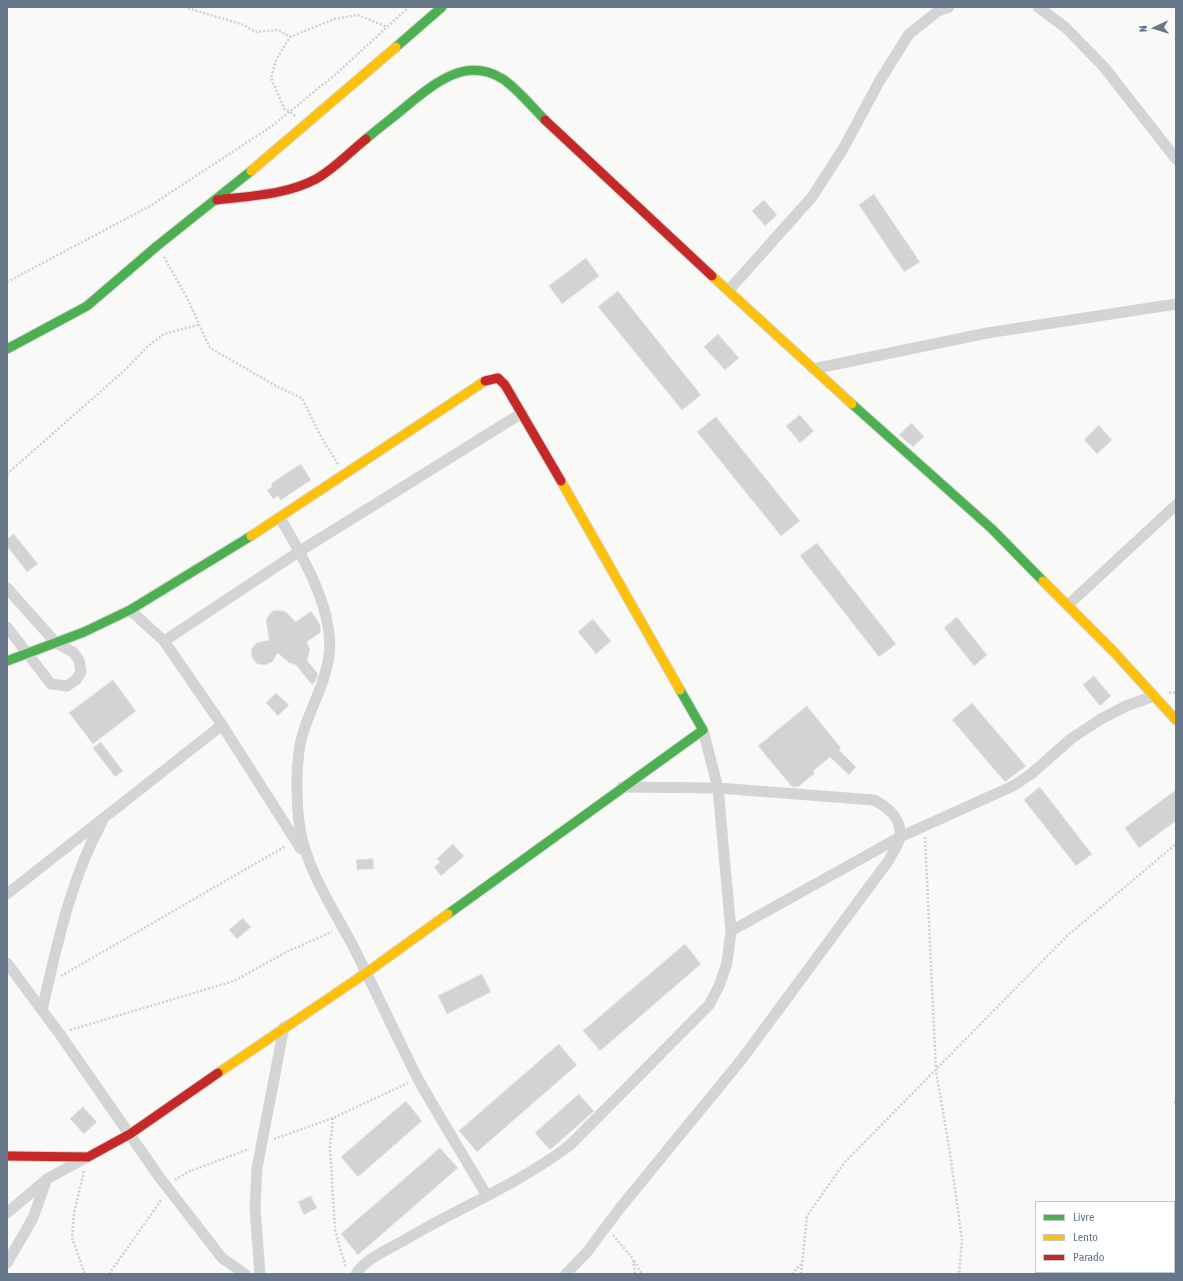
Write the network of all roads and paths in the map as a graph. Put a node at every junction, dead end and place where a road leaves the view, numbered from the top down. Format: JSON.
{"nodes":[{"id":1,"x":184,"y":7,"type":"edge"},
{"id":2,"x":409,"y":7,"type":"edge"},
{"id":3,"x":442,"y":7,"type":"edge"},
{"id":4,"x":949,"y":7,"type":"edge"},
{"id":5,"x":1038,"y":7,"type":"edge"},
{"id":6,"x":387,"y":26,"type":"junction"},
{"id":7,"x":290,"y":37,"type":"junction"},
{"id":8,"x":285,"y":110,"type":"dead end"},
{"id":9,"x":1176,"y":159,"type":"edge"},
{"id":10,"x":217,"y":200,"type":"junction"},
{"id":11,"x":157,"y":246,"type":"junction"},
{"id":12,"x":7,"y":282,"type":"edge"},
{"id":13,"x":729,"y":290,"type":"junction"},
{"id":14,"x":1176,"y":304,"type":"edge"},
{"id":15,"x":198,"y":325,"type":"junction"},
{"id":16,"x":7,"y":349,"type":"edge"},
{"id":17,"x":813,"y":369,"type":"junction"},
{"id":18,"x":522,"y":413,"type":"junction"},
{"id":19,"x":7,"y":474,"type":"edge"},
{"id":20,"x":345,"y":474,"type":"junction"},
{"id":21,"x":1176,"y":505,"type":"edge"},
{"id":22,"x":280,"y":518,"type":"junction"},
{"id":23,"x":300,"y":551,"type":"junction"},
{"id":24,"x":7,"y":588,"type":"edge"},
{"id":25,"x":1068,"y":605,"type":"junction"},
{"id":26,"x":130,"y":610,"type":"junction"},
{"id":27,"x":7,"y":627,"type":"edge"},
{"id":28,"x":164,"y":641,"type":"junction"},
{"id":29,"x":56,"y":643,"type":"junction"},
{"id":30,"x":26,"y":654,"type":"junction"},
{"id":31,"x":7,"y":661,"type":"edge"},
{"id":32,"x":1154,"y":696,"type":"junction"},
{"id":33,"x":1176,"y":720,"type":"edge"},
{"id":34,"x":222,"y":726,"type":"junction"},
{"id":35,"x":703,"y":730,"type":"junction"},
{"id":36,"x":622,"y":787,"type":"junction"},
{"id":37,"x":718,"y":788,"type":"junction"},
{"id":38,"x":104,"y":818,"type":"junction"},
{"id":39,"x":924,"y":826,"type":"junction"},
{"id":40,"x":900,"y":837,"type":"junction"},
{"id":41,"x":296,"y":840,"type":"junction"},
{"id":42,"x":1176,"y":844,"type":"edge"},
{"id":43,"x":307,"y":860,"type":"junction"},
{"id":44,"x":7,"y":894,"type":"edge"},
{"id":45,"x":343,"y":927,"type":"junction"},
{"id":46,"x":731,"y":931,"type":"junction"},
{"id":47,"x":7,"y":963,"type":"edge"},
{"id":48,"x":366,"y":973,"type":"junction"},
{"id":49,"x":48,"y":984,"type":"junction"},
{"id":50,"x":42,"y":1010,"type":"junction"},
{"id":51,"x":284,"y":1027,"type":"junction"},
{"id":52,"x":59,"y":1032,"type":"junction"},
{"id":53,"x":936,"y":1071,"type":"junction"},
{"id":54,"x":418,"y":1078,"type":"junction"},
{"id":55,"x":334,"y":1118,"type":"junction"},
{"id":56,"x":130,"y":1134,"type":"junction"},
{"id":57,"x":262,"y":1144,"type":"junction"},
{"id":58,"x":7,"y":1156,"type":"edge"},
{"id":59,"x":88,"y":1157,"type":"junction"},
{"id":60,"x":47,"y":1179,"type":"junction"},
{"id":61,"x":169,"y":1189,"type":"junction"},
{"id":62,"x":487,"y":1196,"type":"junction"},
{"id":63,"x":7,"y":1213,"type":"edge"},
{"id":64,"x":606,"y":1227,"type":"junction"},
{"id":65,"x":632,"y":1259,"type":"junction"},
{"id":66,"x":7,"y":1263,"type":"edge"},
{"id":67,"x":802,"y":1264,"type":"junction"},
{"id":68,"x":85,"y":1274,"type":"edge"},
{"id":69,"x":109,"y":1274,"type":"edge"},
{"id":70,"x":245,"y":1274,"type":"edge"},
{"id":71,"x":260,"y":1274,"type":"edge"},
{"id":72,"x":348,"y":1274,"type":"edge"},
{"id":73,"x":356,"y":1274,"type":"edge"},
{"id":74,"x":566,"y":1274,"type":"edge"},
{"id":75,"x":635,"y":1274,"type":"edge"},
{"id":76,"x":642,"y":1274,"type":"edge"},
{"id":77,"x":792,"y":1274,"type":"edge"},
{"id":78,"x":801,"y":1274,"type":"edge"},
{"id":79,"x":959,"y":1274,"type":"edge"}],
"edges":[{"from":1,"to":7,"type":"path"},
{"from":2,"to":6,"type":"path"},
{"from":3,"to":10,"type":"street"},
{"from":4,"to":13,"type":"street"},
{"from":5,"to":9,"type":"street"},
{"from":6,"to":7,"type":"path"},
{"from":6,"to":12,"type":"path"},
{"from":7,"to":8,"type":"path"},
{"from":10,"to":11,"type":"street"},
{"from":10,"to":13,"type":"street"},
{"from":11,"to":15,"type":"path"},
{"from":11,"to":16,"type":"street"},
{"from":13,"to":17,"type":"street"},
{"from":14,"to":17,"type":"street"},
{"from":15,"to":19,"type":"path"},
{"from":15,"to":20,"type":"path"},
{"from":17,"to":25,"type":"street"},
{"from":18,"to":20,"type":"street"},
{"from":18,"to":23,"type":"street"},
{"from":18,"to":35,"type":"street"},
{"from":20,"to":22,"type":"street"},
{"from":21,"to":25,"type":"street"},
{"from":22,"to":23,"type":"street"},
{"from":22,"to":26,"type":"street"},
{"from":23,"to":28,"type":"street"},
{"from":23,"to":43,"type":"street"},
{"from":24,"to":29,"type":"street"},
{"from":25,"to":32,"type":"street"},
{"from":26,"to":28,"type":"street"},
{"from":26,"to":29,"type":"street"},
{"from":27,"to":30,"type":"street"},
{"from":28,"to":34,"type":"street"},
{"from":29,"to":30,"type":"street"},
{"from":29,"to":30,"type":"street"},
{"from":30,"to":31,"type":"street"},
{"from":32,"to":33,"type":"street"},
{"from":32,"to":39,"type":"street"},
{"from":34,"to":38,"type":"street"},
{"from":34,"to":41,"type":"street"},
{"from":35,"to":36,"type":"street"},
{"from":35,"to":37,"type":"street"},
{"from":36,"to":37,"type":"street"},
{"from":36,"to":48,"type":"street"},
{"from":37,"to":40,"type":"street"},
{"from":37,"to":46,"type":"street"},
{"from":38,"to":44,"type":"street"},
{"from":38,"to":49,"type":"street"},
{"from":39,"to":40,"type":"street"},
{"from":39,"to":53,"type":"path"},
{"from":40,"to":46,"type":"street"},
{"from":40,"to":64,"type":"street"},
{"from":41,"to":43,"type":"street"},
{"from":41,"to":49,"type":"path"},
{"from":42,"to":53,"type":"path"},
{"from":43,"to":45,"type":"street"},
{"from":45,"to":48,"type":"street"},
{"from":45,"to":52,"type":"path"},
{"from":46,"to":62,"type":"street"},
{"from":47,"to":50,"type":"street"},
{"from":48,"to":51,"type":"street"},
{"from":48,"to":54,"type":"street"},
{"from":49,"to":50,"type":"street"},
{"from":50,"to":52,"type":"street"},
{"from":51,"to":56,"type":"street"},
{"from":51,"to":57,"type":"street"},
{"from":52,"to":56,"type":"street"},
{"from":53,"to":67,"type":"path"},
{"from":53,"to":79,"type":"path"},
{"from":54,"to":55,"type":"path"},
{"from":54,"to":62,"type":"street"},
{"from":55,"to":57,"type":"path"},
{"from":55,"to":72,"type":"path"},
{"from":56,"to":59,"type":"street"},
{"from":56,"to":61,"type":"street"},
{"from":57,"to":61,"type":"path"},
{"from":57,"to":71,"type":"street"},
{"from":58,"to":59,"type":"street"},
{"from":59,"to":60,"type":"street"},
{"from":59,"to":68,"type":"path"},
{"from":60,"to":63,"type":"street"},
{"from":60,"to":66,"type":"street"},
{"from":61,"to":69,"type":"path"},
{"from":61,"to":70,"type":"street"},
{"from":62,"to":73,"type":"street"},
{"from":64,"to":65,"type":"path"},
{"from":64,"to":74,"type":"street"},
{"from":65,"to":75,"type":"path"},
{"from":65,"to":76,"type":"path"},
{"from":67,"to":77,"type":"path"},
{"from":67,"to":78,"type":"path"}]}
